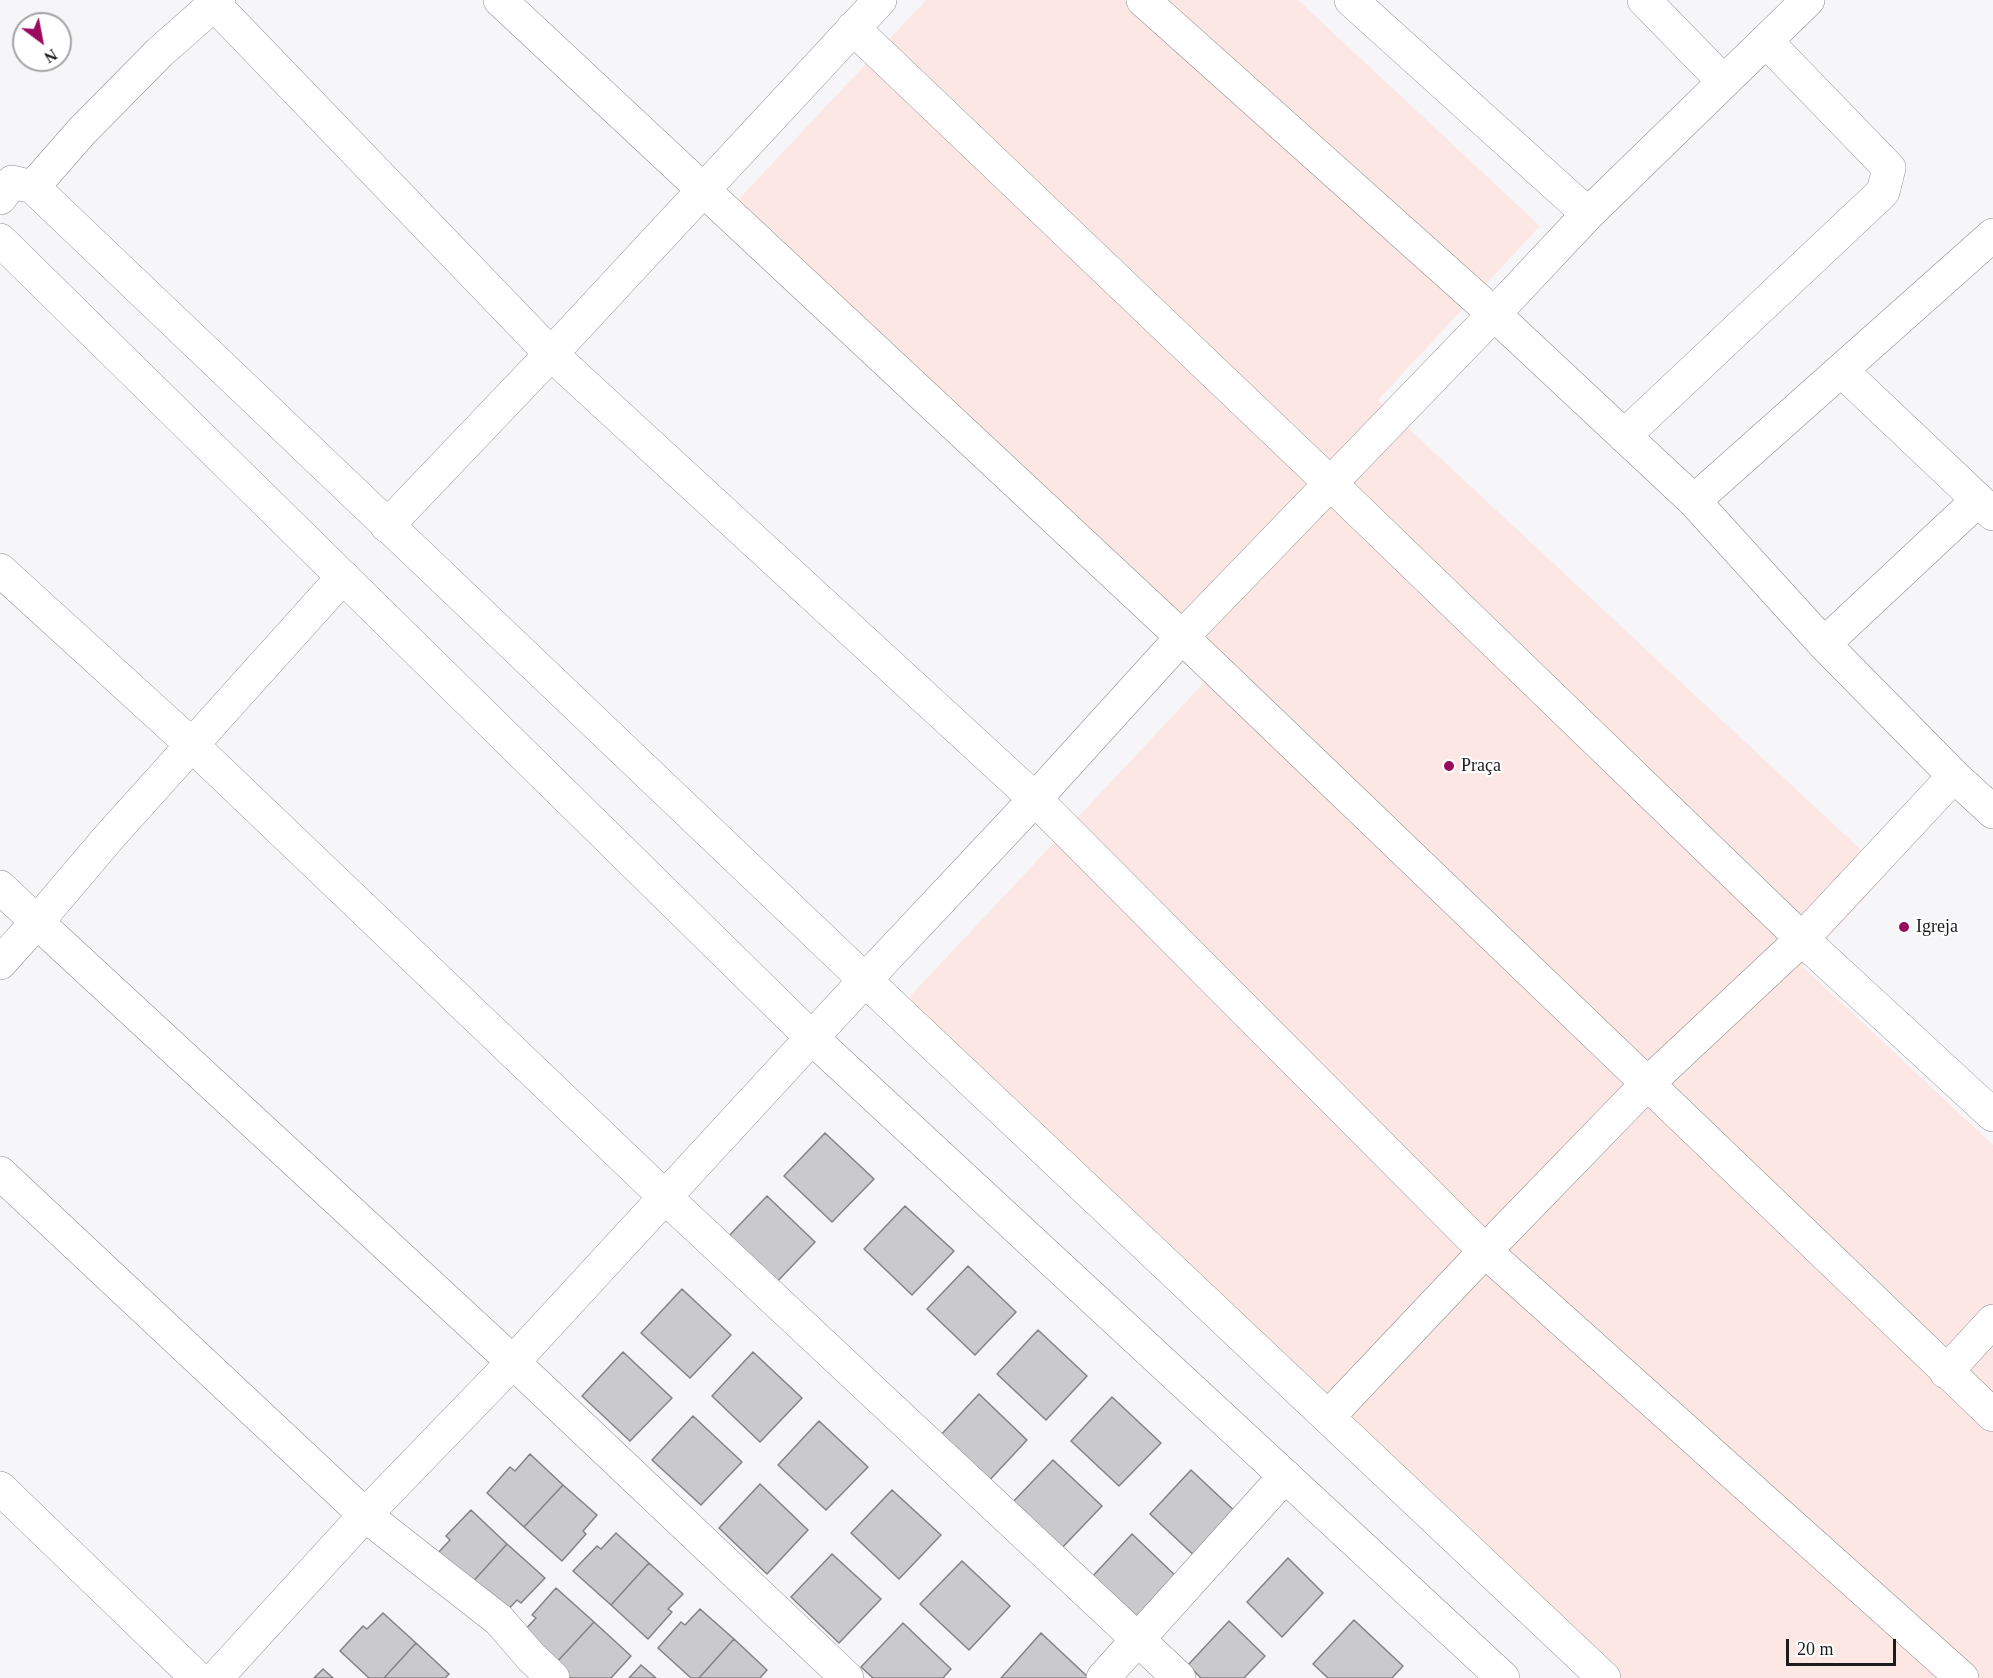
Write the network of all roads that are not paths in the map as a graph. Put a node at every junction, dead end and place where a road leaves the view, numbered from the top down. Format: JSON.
{"nodes":[{"id":1,"x":500,"y":0,"type":"edge"},
{"id":2,"x":880,"y":0,"type":"edge"},
{"id":3,"x":1143,"y":0,"type":"edge"},
{"id":4,"x":1351,"y":0,"type":"edge"},
{"id":5,"x":1644,"y":0,"type":"edge"},
{"id":6,"x":1808,"y":0,"type":"edge"},
{"id":7,"x":215,"y":1,"type":"edge"},
{"id":8,"x":854,"y":28,"type":"junction"},
{"id":9,"x":1766,"y":41,"type":"junction"},
{"id":10,"x":1724,"y":82,"type":"junction"},
{"id":11,"x":11,"y":184,"type":"edge"},
{"id":12,"x":703,"y":190,"type":"junction"},
{"id":13,"x":1588,"y":214,"type":"junction"},
{"id":14,"x":0,"y":240,"type":"edge"},
{"id":15,"x":1991,"y":242,"type":"edge"},
{"id":16,"x":1494,"y":314,"type":"junction"},
{"id":17,"x":551,"y":354,"type":"junction"},
{"id":18,"x":1842,"y":370,"type":"junction"},
{"id":19,"x":1624,"y":436,"type":"junction"},
{"id":20,"x":1330,"y":483,"type":"junction"},
{"id":21,"x":1694,"y":501,"type":"junction"},
{"id":22,"x":1985,"y":507,"type":"edge"},
{"id":23,"x":387,"y":526,"type":"junction"},
{"id":24,"x":0,"y":570,"type":"edge"},
{"id":25,"x":343,"y":577,"type":"junction"},
{"id":26,"x":1182,"y":637,"type":"junction"},
{"id":27,"x":1824,"y":644,"type":"junction"},
{"id":28,"x":192,"y":745,"type":"junction"},
{"id":29,"x":1954,"y":776,"type":"junction"},
{"id":30,"x":1035,"y":799,"type":"junction"},
{"id":31,"x":1993,"y":812,"type":"edge"},
{"id":32,"x":0,"y":887,"type":"edge"},
{"id":33,"x":37,"y":922,"type":"junction"},
{"id":34,"x":1802,"y":939,"type":"junction"},
{"id":35,"x":0,"y":963,"type":"edge"},
{"id":36,"x":865,"y":980,"type":"junction"},
{"id":37,"x":812,"y":1038,"type":"junction"},
{"id":38,"x":1647,"y":1084,"type":"junction"},
{"id":39,"x":1993,"y":1115,"type":"edge"},
{"id":40,"x":0,"y":1173,"type":"edge"},
{"id":41,"x":665,"y":1197,"type":"junction"},
{"id":42,"x":1485,"y":1251,"type":"junction"},
{"id":43,"x":1993,"y":1321,"type":"edge"},
{"id":44,"x":513,"y":1362,"type":"junction"},
{"id":45,"x":1947,"y":1372,"type":"junction"},
{"id":46,"x":1993,"y":1415,"type":"edge"},
{"id":47,"x":1328,"y":1417,"type":"junction"},
{"id":48,"x":1285,"y":1476,"type":"junction"},
{"id":49,"x":0,"y":1488,"type":"edge"},
{"id":50,"x":365,"y":1515,"type":"junction"},
{"id":51,"x":1137,"y":1639,"type":"junction"},
{"id":52,"x":197,"y":1678,"type":"edge"},
{"id":53,"x":216,"y":1678,"type":"edge"},
{"id":54,"x":554,"y":1678,"type":"edge"},
{"id":55,"x":847,"y":1678,"type":"edge"},
{"id":56,"x":1103,"y":1678,"type":"edge"},
{"id":57,"x":1179,"y":1678,"type":"edge"},
{"id":58,"x":1503,"y":1678,"type":"edge"},
{"id":59,"x":1604,"y":1678,"type":"edge"},
{"id":60,"x":1962,"y":1678,"type":"edge"}],
"edges":[{"from":1,"to":12,"type":"street"},
{"from":2,"to":8,"type":"street"},
{"from":3,"to":16,"type":"street"},
{"from":4,"to":13,"type":"street"},
{"from":5,"to":10,"type":"street"},
{"from":6,"to":9,"type":"street"},
{"from":7,"to":11,"type":"street"},
{"from":7,"to":17,"type":"street"},
{"from":8,"to":12,"type":"street"},
{"from":8,"to":20,"type":"street"},
{"from":9,"to":10,"type":"street"},
{"from":9,"to":19,"type":"street"},
{"from":10,"to":13,"type":"street"},
{"from":11,"to":23,"type":"street"},
{"from":12,"to":17,"type":"street"},
{"from":12,"to":26,"type":"street"},
{"from":13,"to":16,"type":"street"},
{"from":14,"to":25,"type":"street"},
{"from":15,"to":18,"type":"street"},
{"from":16,"to":19,"type":"street"},
{"from":16,"to":20,"type":"street"},
{"from":17,"to":23,"type":"street"},
{"from":17,"to":30,"type":"street"},
{"from":18,"to":21,"type":"street"},
{"from":18,"to":22,"type":"street"},
{"from":19,"to":21,"type":"street"},
{"from":20,"to":26,"type":"street"},
{"from":20,"to":34,"type":"street"},
{"from":21,"to":27,"type":"street"},
{"from":22,"to":27,"type":"street"},
{"from":23,"to":36,"type":"street"},
{"from":24,"to":28,"type":"street"},
{"from":25,"to":28,"type":"street"},
{"from":25,"to":37,"type":"street"},
{"from":26,"to":30,"type":"street"},
{"from":26,"to":38,"type":"street"},
{"from":27,"to":29,"type":"street"},
{"from":28,"to":33,"type":"street"},
{"from":28,"to":41,"type":"street"},
{"from":29,"to":31,"type":"street"},
{"from":29,"to":34,"type":"street"},
{"from":30,"to":36,"type":"street"},
{"from":30,"to":42,"type":"street"},
{"from":32,"to":33,"type":"street"},
{"from":33,"to":35,"type":"street"},
{"from":33,"to":44,"type":"street"},
{"from":34,"to":38,"type":"street"},
{"from":34,"to":39,"type":"street"},
{"from":36,"to":37,"type":"street"},
{"from":36,"to":47,"type":"street"},
{"from":37,"to":41,"type":"street"},
{"from":37,"to":48,"type":"street"},
{"from":38,"to":42,"type":"street"},
{"from":38,"to":45,"type":"street"},
{"from":40,"to":50,"type":"street"},
{"from":41,"to":44,"type":"street"},
{"from":41,"to":51,"type":"street"},
{"from":42,"to":47,"type":"street"},
{"from":42,"to":60,"type":"street"},
{"from":43,"to":45,"type":"street"},
{"from":44,"to":50,"type":"street"},
{"from":44,"to":55,"type":"street"},
{"from":45,"to":46,"type":"street"},
{"from":47,"to":59,"type":"street"},
{"from":48,"to":51,"type":"street"},
{"from":48,"to":58,"type":"street"},
{"from":49,"to":52,"type":"street"},
{"from":50,"to":53,"type":"street"},
{"from":50,"to":54,"type":"street"},
{"from":51,"to":56,"type":"street"},
{"from":51,"to":57,"type":"street"}]}
